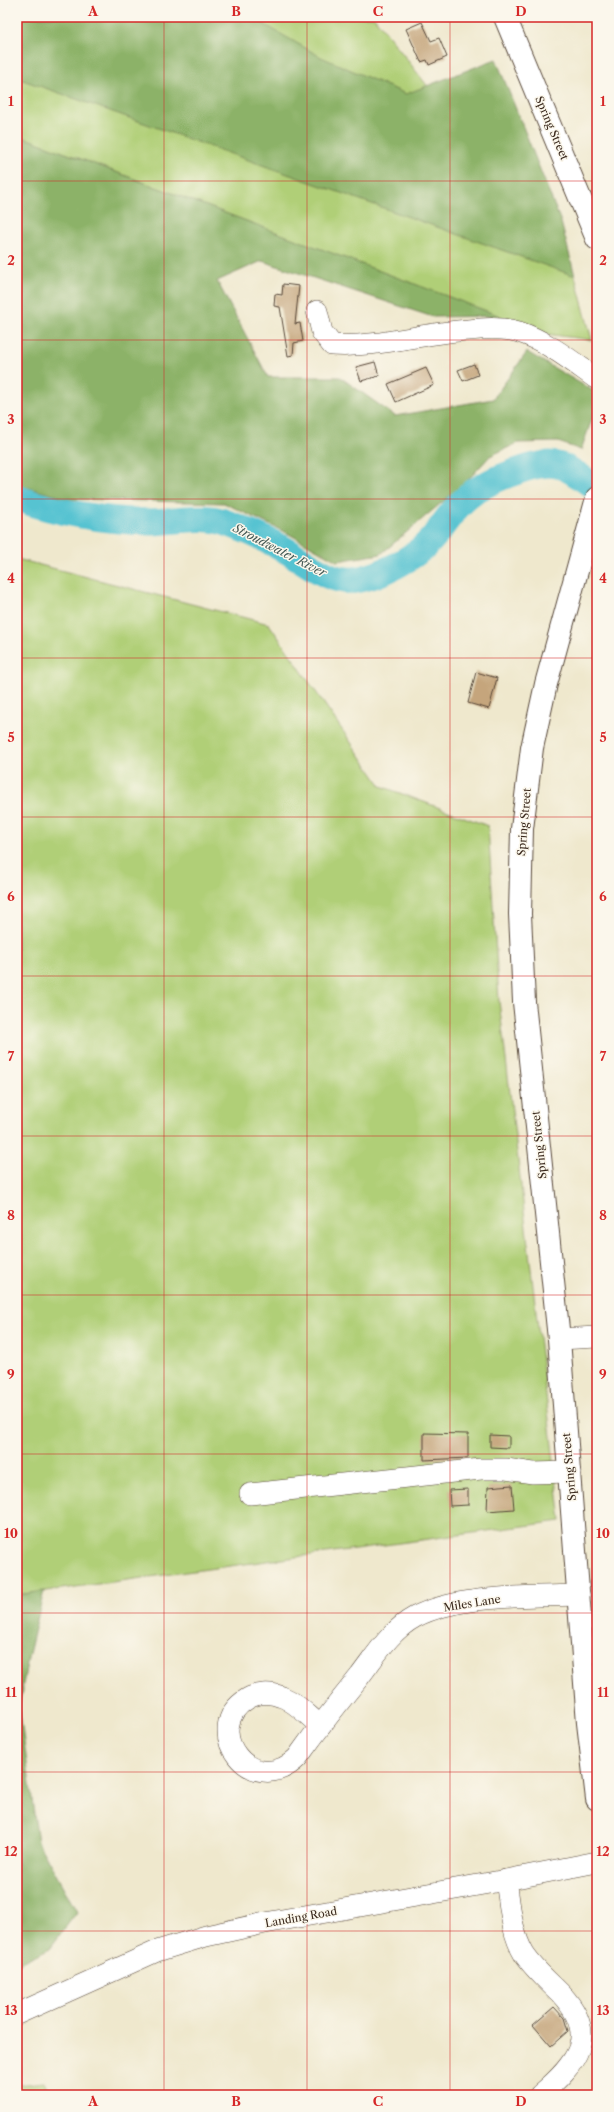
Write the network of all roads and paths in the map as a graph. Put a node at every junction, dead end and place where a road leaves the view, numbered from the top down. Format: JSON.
{"nodes":[{"id":1,"x":505,"y":17,"type":"edge"},
{"id":2,"x":596,"y":235,"type":"edge"},
{"id":3,"x":317,"y":311,"type":"dead end"},
{"id":4,"x":597,"y":379,"type":"edge"},
{"id":5,"x":596,"y":502,"type":"edge"},
{"id":6,"x":597,"y":1337,"type":"edge"},
{"id":7,"x":559,"y":1339,"type":"junction"},
{"id":8,"x":570,"y":1472,"type":"junction"},
{"id":9,"x":250,"y":1494,"type":"dead end"},
{"id":10,"x":579,"y":1595,"type":"junction"},
{"id":11,"x":321,"y":1726,"type":"dead end"},
{"id":12,"x":597,"y":1799,"type":"edge"},
{"id":13,"x":597,"y":1862,"type":"edge"},
{"id":14,"x":506,"y":1880,"type":"junction"},
{"id":15,"x":17,"y":2014,"type":"edge"},
{"id":16,"x":559,"y":2086,"type":"edge"},
{"id":17,"x":540,"y":2095,"type":"edge"}],
"edges":[{"from":1,"to":2,"type":"main road","name":"Spring Street"},
{"from":3,"to":4,"type":"street"},
{"from":5,"to":7,"type":"main road","name":"Spring Street"},
{"from":6,"to":7,"type":"street"},
{"from":7,"to":8,"type":"main road","name":"Spring Street"},
{"from":8,"to":9,"type":"street"},
{"from":8,"to":10,"type":"main road","name":"Spring Street"},
{"from":10,"to":11,"type":"street","name":"Miles Lane"},
{"from":10,"to":12,"type":"main road","name":"Spring Street"},
{"from":13,"to":14,"type":"street","name":"Landing Road"},
{"from":14,"to":15,"type":"street","name":"Landing Road"},
{"from":14,"to":16,"type":"street"},
{"from":16,"to":17,"type":"street"}]}
